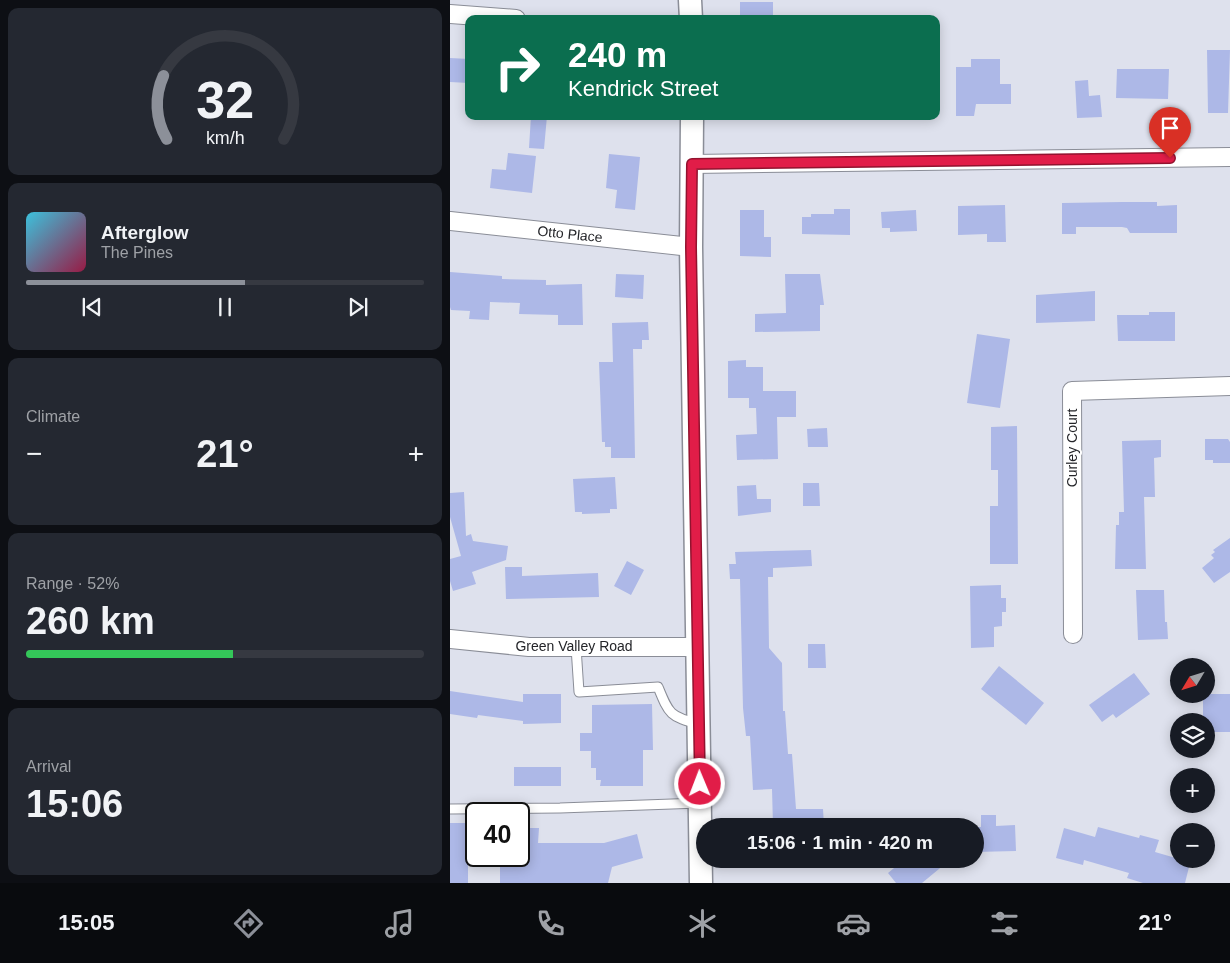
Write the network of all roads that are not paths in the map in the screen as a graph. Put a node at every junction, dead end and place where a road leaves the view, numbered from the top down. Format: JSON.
{"nodes":[{"id":1,"x":690,"y":0,"type":"edge"},
{"id":2,"x":450,"y":14,"type":"edge"},
{"id":3,"x":465,"y":15,"type":"edge"},
{"id":4,"x":691,"y":15,"type":"edge"},
{"id":5,"x":692,"y":120,"type":"edge"},
{"id":6,"x":1230,"y":157,"type":"edge"},
{"id":7,"x":692,"y":164,"type":"junction"},
{"id":8,"x":450,"y":221,"type":"edge"},
{"id":9,"x":691,"y":247,"type":"junction"},
{"id":10,"x":1230,"y":386,"type":"edge"},
{"id":11,"x":1073,"y":634,"type":"dead end"},
{"id":12,"x":450,"y":639,"type":"edge"},
{"id":13,"x":576,"y":647,"type":"junction"},
{"id":14,"x":699,"y":647,"type":"junction"},
{"id":15,"x":699,"y":724,"type":"junction"},
{"id":16,"x":700,"y":803,"type":"junction"},
{"id":17,"x":450,"y":809,"type":"edge"},
{"id":18,"x":701,"y":883,"type":"edge"}],
"edges":[{"from":1,"to":4,"type":"street"},
{"from":2,"to":3,"type":"street"},
{"from":5,"to":7,"type":"street"},
{"from":6,"to":7,"type":"street"},
{"from":7,"to":9,"type":"street"},
{"from":8,"to":9,"type":"street","name":"Otto Place"},
{"from":9,"to":14,"type":"street"},
{"from":10,"to":11,"type":"street","name":"Curley Court"},
{"from":12,"to":13,"type":"street","name":"Green Valley Road"},
{"from":13,"to":14,"type":"street","name":"Green Valley Road"},
{"from":13,"to":15,"type":"lane"},
{"from":14,"to":15,"type":"street"},
{"from":15,"to":16,"type":"street"},
{"from":16,"to":17,"type":"lane"},
{"from":16,"to":18,"type":"street"}]}
